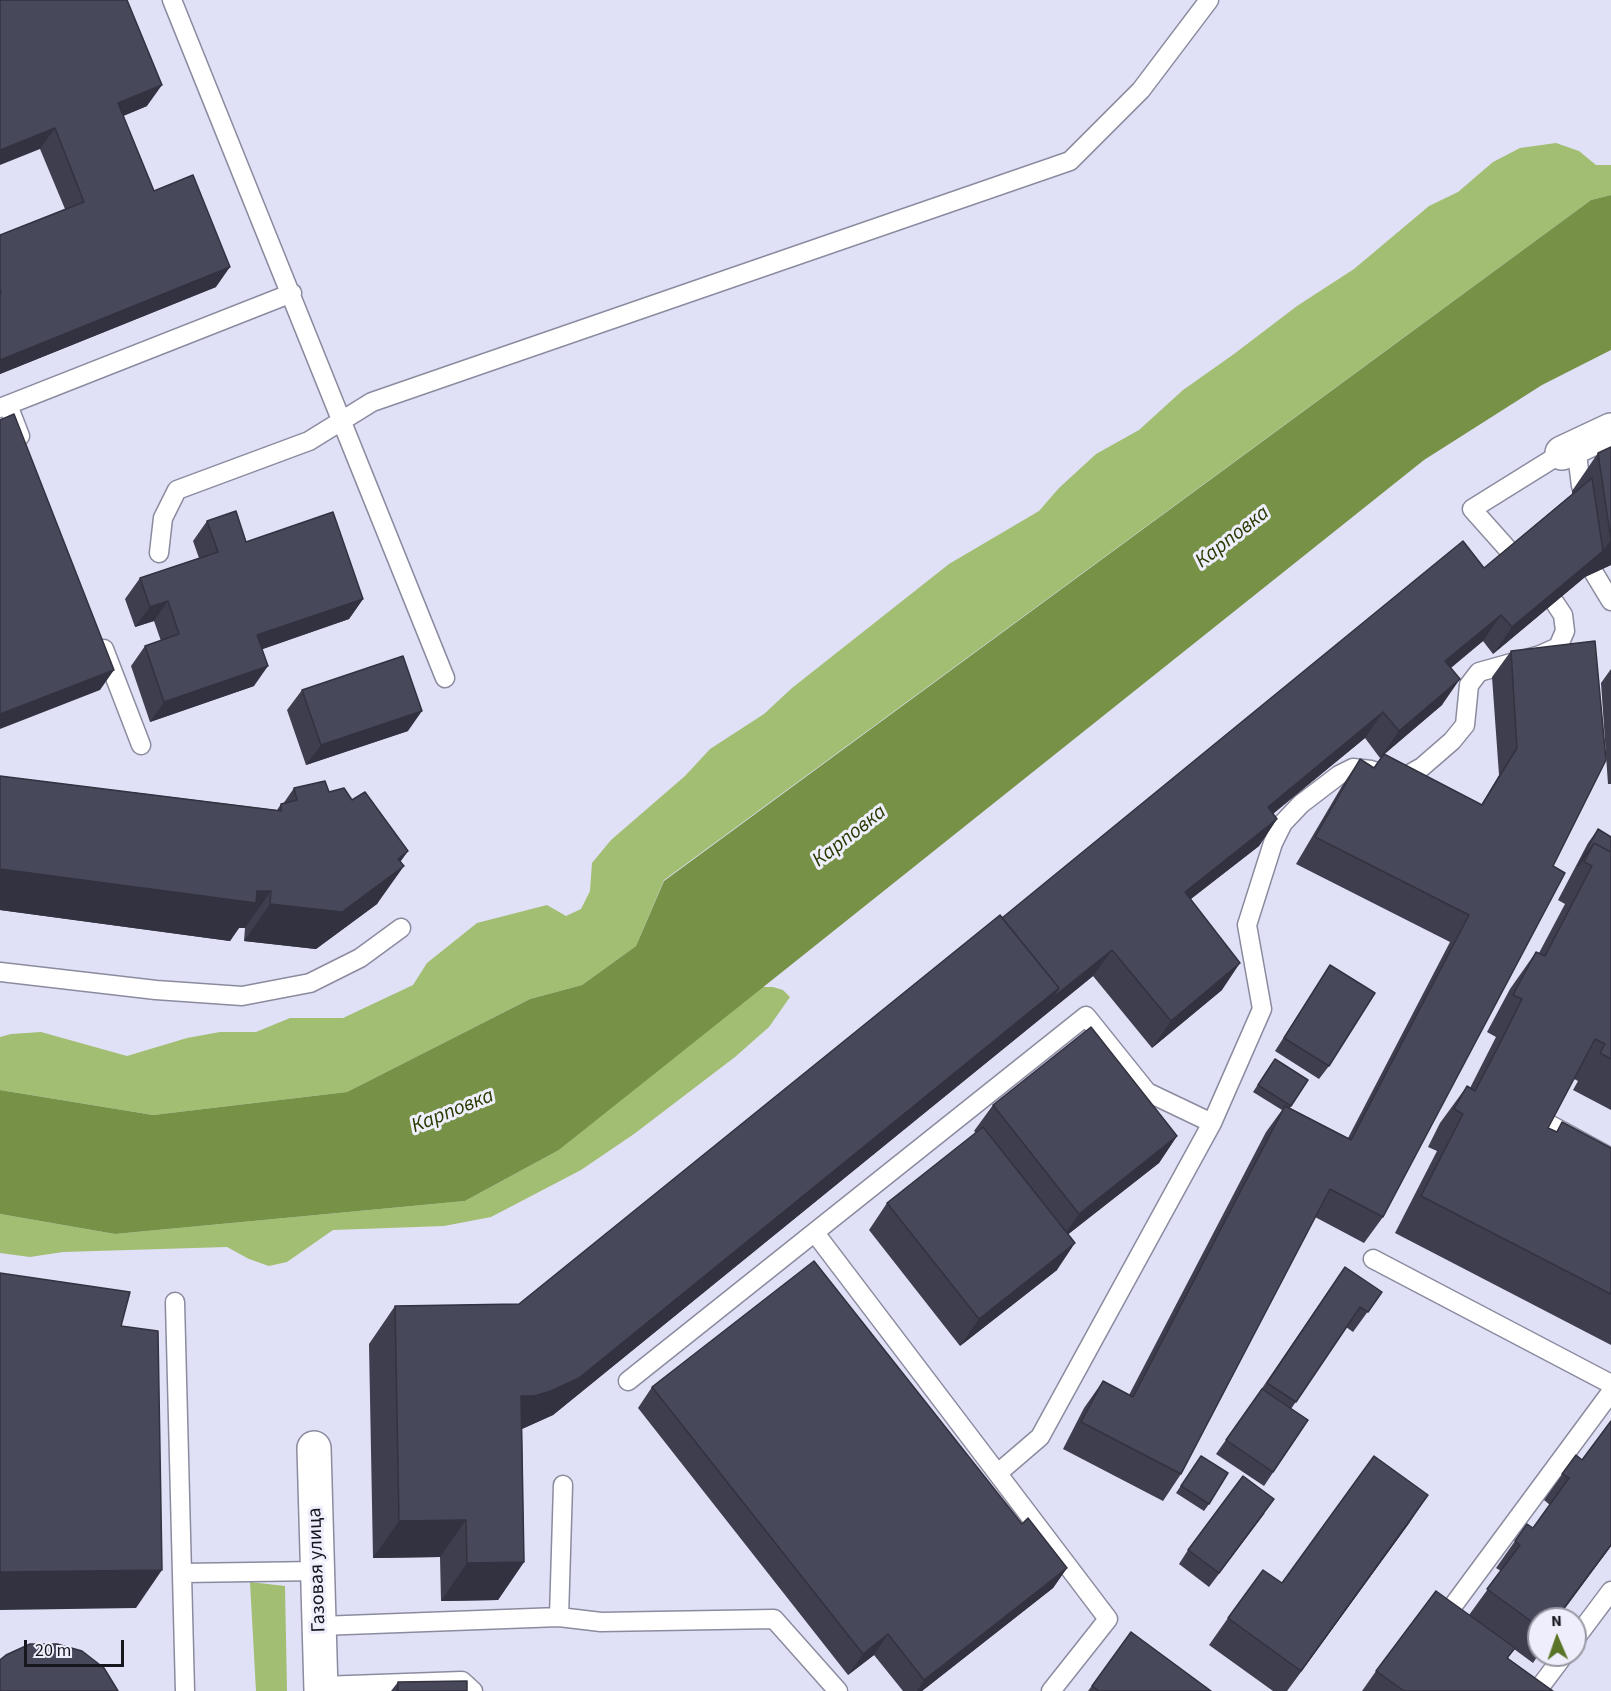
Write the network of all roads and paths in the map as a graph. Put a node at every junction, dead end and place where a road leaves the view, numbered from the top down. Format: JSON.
{"nodes":[{"id":1,"x":172,"y":0,"type":"edge"},
{"id":2,"x":1209,"y":0,"type":"edge"},
{"id":3,"x":291,"y":293,"type":"junction"},
{"id":4,"x":4,"y":406,"type":"edge"},
{"id":5,"x":343,"y":421,"type":"junction"},
{"id":6,"x":1611,"y":430,"type":"edge"},
{"id":7,"x":25,"y":448,"type":"edge"},
{"id":8,"x":1569,"y":449,"type":"junction"},
{"id":9,"x":1581,"y":486,"type":"edge"},
{"id":10,"x":159,"y":554,"type":"dead end"},
{"id":11,"x":1513,"y":555,"type":"edge"},
{"id":12,"x":1594,"y":573,"type":"edge"},
{"id":13,"x":1611,"y":601,"type":"edge"},
{"id":14,"x":1555,"y":603,"type":"edge"},
{"id":15,"x":98,"y":635,"type":"edge"},
{"id":16,"x":445,"y":678,"type":"dead end"},
{"id":17,"x":141,"y":745,"type":"dead end"},
{"id":18,"x":401,"y":928,"type":"dead end"},
{"id":19,"x":0,"y":972,"type":"edge"},
{"id":20,"x":1545,"y":1122,"type":"edge"},
{"id":21,"x":1212,"y":1123,"type":"junction"},
{"id":22,"x":1611,"y":1158,"type":"edge"},
{"id":23,"x":815,"y":1233,"type":"junction"},
{"id":24,"x":1373,"y":1259,"type":"dead end"},
{"id":25,"x":175,"y":1302,"type":"dead end"},
{"id":26,"x":628,"y":1381,"type":"edge"},
{"id":27,"x":1611,"y":1384,"type":"edge"},
{"id":28,"x":1611,"y":1392,"type":"edge"},
{"id":29,"x":315,"y":1448,"type":"dead end"},
{"id":30,"x":998,"y":1473,"type":"junction"},
{"id":31,"x":562,"y":1485,"type":"dead end"},
{"id":32,"x":318,"y":1571,"type":"junction"},
{"id":33,"x":183,"y":1573,"type":"junction"},
{"id":34,"x":1611,"y":1591,"type":"edge"},
{"id":35,"x":559,"y":1617,"type":"junction"},
{"id":36,"x":1587,"y":1623,"type":"edge"},
{"id":37,"x":320,"y":1626,"type":"junction"},
{"id":38,"x":1454,"y":1640,"type":"edge"},
{"id":39,"x":1554,"y":1667,"type":"edge"},
{"id":40,"x":321,"y":1688,"type":"edge"},
{"id":41,"x":185,"y":1691,"type":"edge"},
{"id":42,"x":472,"y":1691,"type":"edge"},
{"id":43,"x":838,"y":1691,"type":"edge"},
{"id":44,"x":1051,"y":1691,"type":"edge"},
{"id":45,"x":1537,"y":1691,"type":"edge"}],
"edges":[{"from":1,"to":3,"type":"lane"},
{"from":2,"to":5,"type":"lane"},
{"from":3,"to":4,"type":"lane"},
{"from":3,"to":5,"type":"lane"},
{"from":4,"to":7,"type":"lane"},
{"from":5,"to":10,"type":"lane"},
{"from":5,"to":16,"type":"lane"},
{"from":6,"to":8,"type":"street"},
{"from":8,"to":9,"type":"lane"},
{"from":8,"to":11,"type":"lane"},
{"from":12,"to":13,"type":"lane"},
{"from":14,"to":21,"type":"lane"},
{"from":15,"to":17,"type":"lane"},
{"from":18,"to":19,"type":"lane"},
{"from":20,"to":22,"type":"lane"},
{"from":21,"to":23,"type":"lane"},
{"from":21,"to":30,"type":"lane"},
{"from":23,"to":26,"type":"lane"},
{"from":23,"to":30,"type":"lane"},
{"from":24,"to":27,"type":"lane"},
{"from":25,"to":33,"type":"lane"},
{"from":28,"to":38,"type":"lane"},
{"from":29,"to":32,"type":"street","name":"Газовая улица"},
{"from":30,"to":44,"type":"lane"},
{"from":31,"to":35,"type":"lane"},
{"from":32,"to":33,"type":"lane"},
{"from":32,"to":37,"type":"street","name":"Газовая улица"},
{"from":33,"to":41,"type":"lane"},
{"from":34,"to":36,"type":"lane"},
{"from":35,"to":37,"type":"lane"},
{"from":35,"to":43,"type":"lane"},
{"from":37,"to":40,"type":"street","name":"Газовая улица"},
{"from":39,"to":45,"type":"lane"},
{"from":40,"to":42,"type":"lane"}]}
